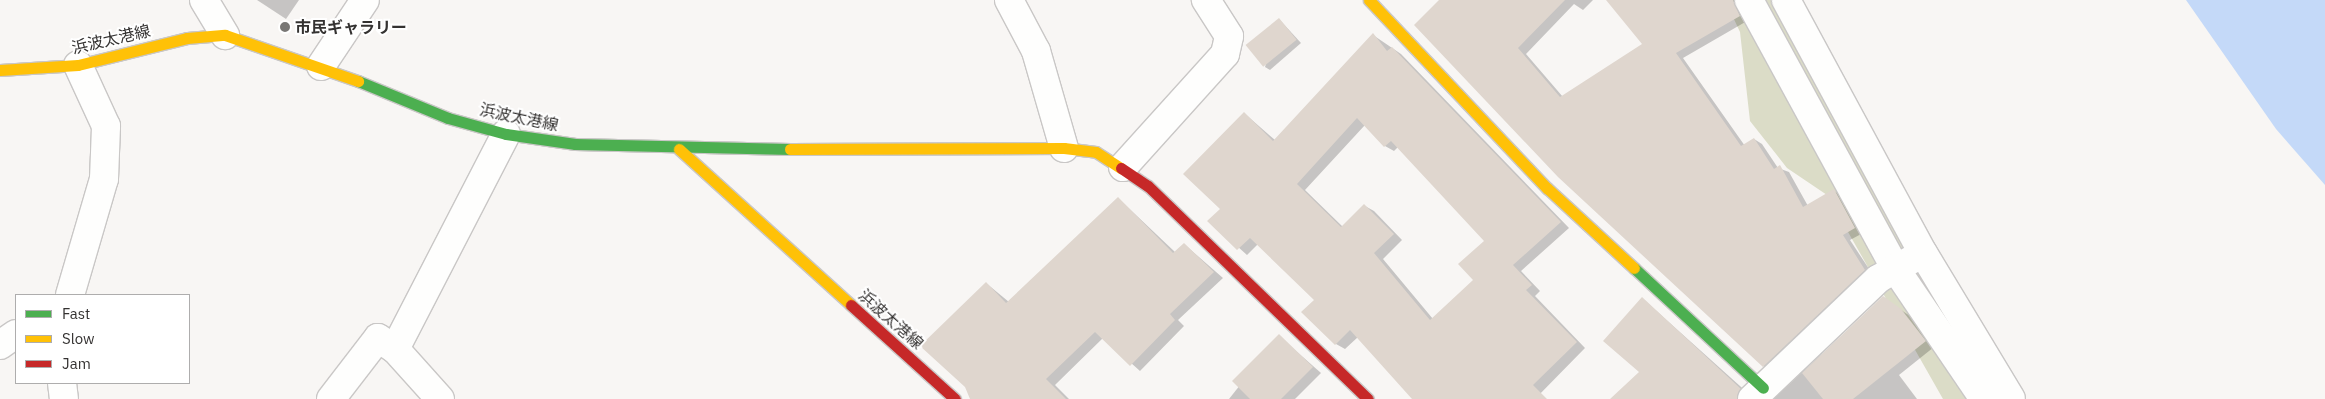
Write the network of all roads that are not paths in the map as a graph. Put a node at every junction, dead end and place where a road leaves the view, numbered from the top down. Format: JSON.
{"nodes":[{"id":1,"x":204,"y":0,"type":"edge"},
{"id":2,"x":365,"y":0,"type":"edge"},
{"id":3,"x":1009,"y":0,"type":"edge"},
{"id":4,"x":1368,"y":0,"type":"edge"},
{"id":5,"x":1748,"y":0,"type":"edge"},
{"id":6,"x":1786,"y":0,"type":"edge"},
{"id":7,"x":1211,"y":2,"type":"edge"},
{"id":8,"x":224,"y":36,"type":"junction"},
{"id":9,"x":78,"y":65,"type":"junction"},
{"id":10,"x":321,"y":66,"type":"junction"},
{"id":11,"x":0,"y":70,"type":"edge"},
{"id":12,"x":506,"y":134,"type":"junction"},
{"id":13,"x":1064,"y":148,"type":"junction"},
{"id":14,"x":679,"y":149,"type":"junction"},
{"id":15,"x":1123,"y":167,"type":"junction"},
{"id":16,"x":1923,"y":253,"type":"junction"},
{"id":17,"x":1895,"y":268,"type":"junction"},
{"id":18,"x":70,"y":294,"type":"edge"},
{"id":19,"x":15,"y":335,"type":"edge"},
{"id":20,"x":0,"y":345,"type":"edge"},
{"id":21,"x":395,"y":350,"type":"junction"},
{"id":22,"x":62,"y":384,"type":"edge"},
{"id":23,"x":1757,"y":394,"type":"edge"},
{"id":24,"x":64,"y":399,"type":"edge"},
{"id":25,"x":331,"y":399,"type":"edge"},
{"id":26,"x":440,"y":399,"type":"edge"},
{"id":27,"x":955,"y":399,"type":"edge"},
{"id":28,"x":1368,"y":399,"type":"edge"},
{"id":29,"x":1984,"y":399,"type":"edge"},
{"id":30,"x":2011,"y":399,"type":"edge"}],
"edges":[{"from":1,"to":8,"type":"street"},
{"from":2,"to":10,"type":"street"},
{"from":3,"to":13,"type":"street"},
{"from":4,"to":23,"type":"main road"},
{"from":5,"to":17,"type":"street"},
{"from":6,"to":16,"type":"street"},
{"from":7,"to":15,"type":"street"},
{"from":8,"to":9,"type":"main road","name":"浜波太港線"},
{"from":8,"to":10,"type":"main road","name":"浜波太港線"},
{"from":9,"to":11,"type":"main road","name":"浜波太港線"},
{"from":9,"to":18,"type":"street"},
{"from":10,"to":12,"type":"main road","name":"浜波太港線"},
{"from":12,"to":14,"type":"main road","name":"浜波太港線"},
{"from":12,"to":21,"type":"street"},
{"from":13,"to":14,"type":"main road"},
{"from":13,"to":15,"type":"main road"},
{"from":14,"to":27,"type":"main road","name":"浜波太港線"},
{"from":15,"to":28,"type":"main road"},
{"from":16,"to":17,"type":"street"},
{"from":16,"to":30,"type":"street"},
{"from":17,"to":23,"type":"street"},
{"from":17,"to":29,"type":"street"},
{"from":19,"to":20,"type":"street"},
{"from":21,"to":25,"type":"street"},
{"from":21,"to":26,"type":"street"},
{"from":22,"to":24,"type":"street"}]}
